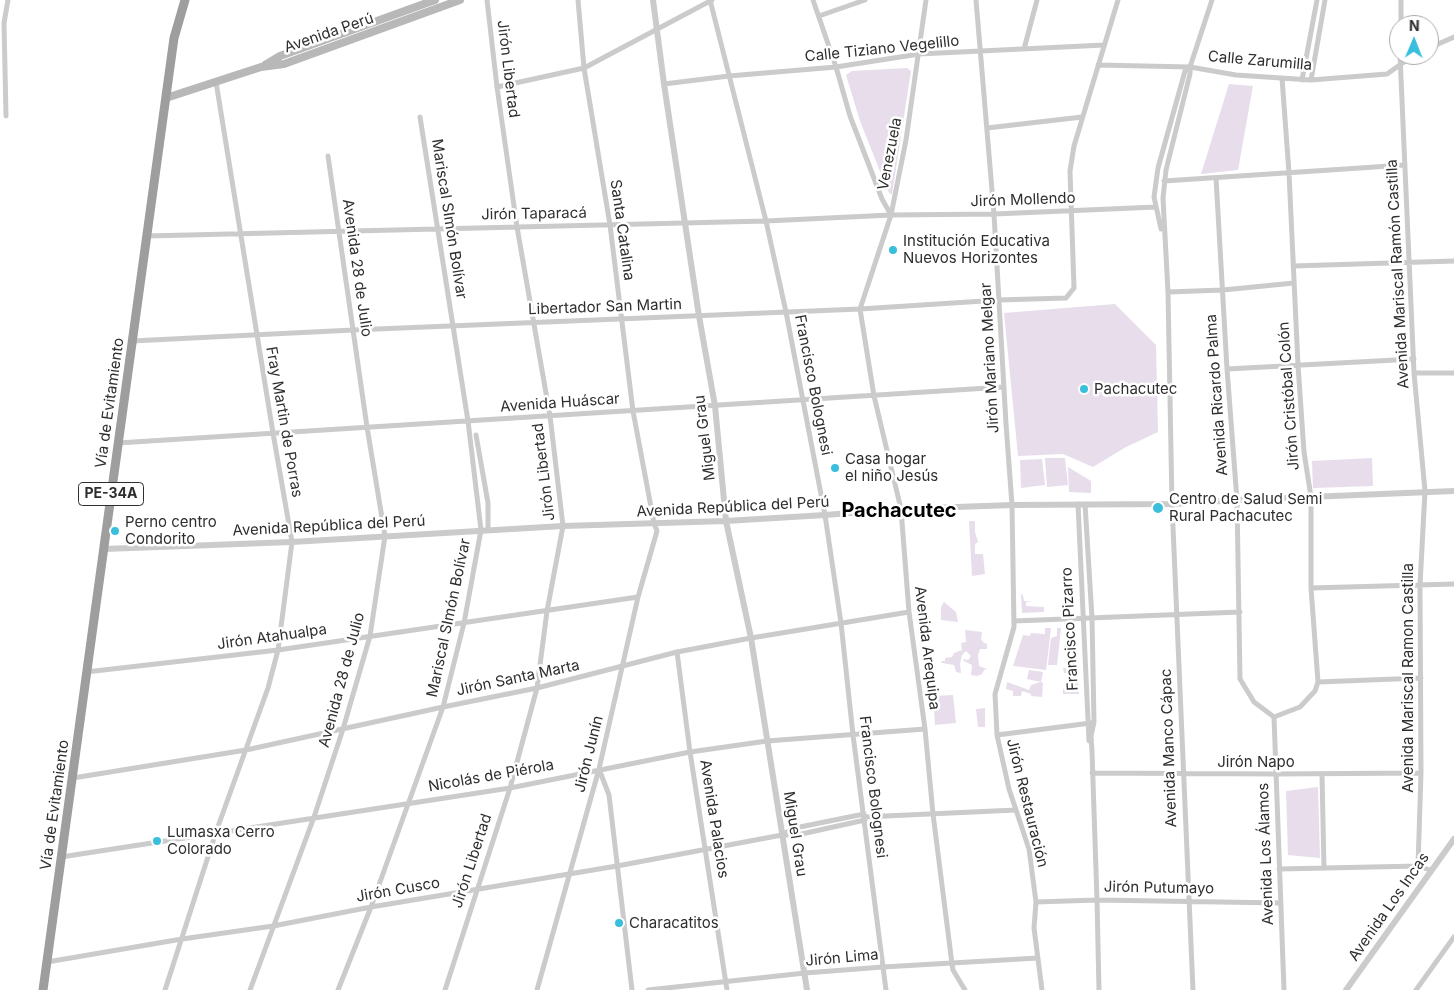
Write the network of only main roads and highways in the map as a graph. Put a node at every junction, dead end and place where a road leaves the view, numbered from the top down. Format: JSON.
{"nodes":[{"id":1,"x":185,"y":0,"type":"edge"},
{"id":2,"x":435,"y":0,"type":"edge"},
{"id":3,"x":460,"y":0,"type":"edge"},
{"id":4,"x":261,"y":67,"type":"junction"},
{"id":5,"x":166,"y":98,"type":"junction"},
{"id":6,"x":43,"y":990,"type":"edge"}],
"edges":[{"from":1,"to":5,"type":"highway","name":"Vía de Evitamiento","number":"PE-34A"},
{"from":2,"to":4,"type":"main road","name":"Avenida Perú"},
{"from":3,"to":4,"type":"main road","name":"Avenida Perú"},
{"from":4,"to":5,"type":"main road","name":"Avenida Perú"},
{"from":5,"to":6,"type":"highway","name":"Vía de Evitamiento","number":"PE-34A"}]}
